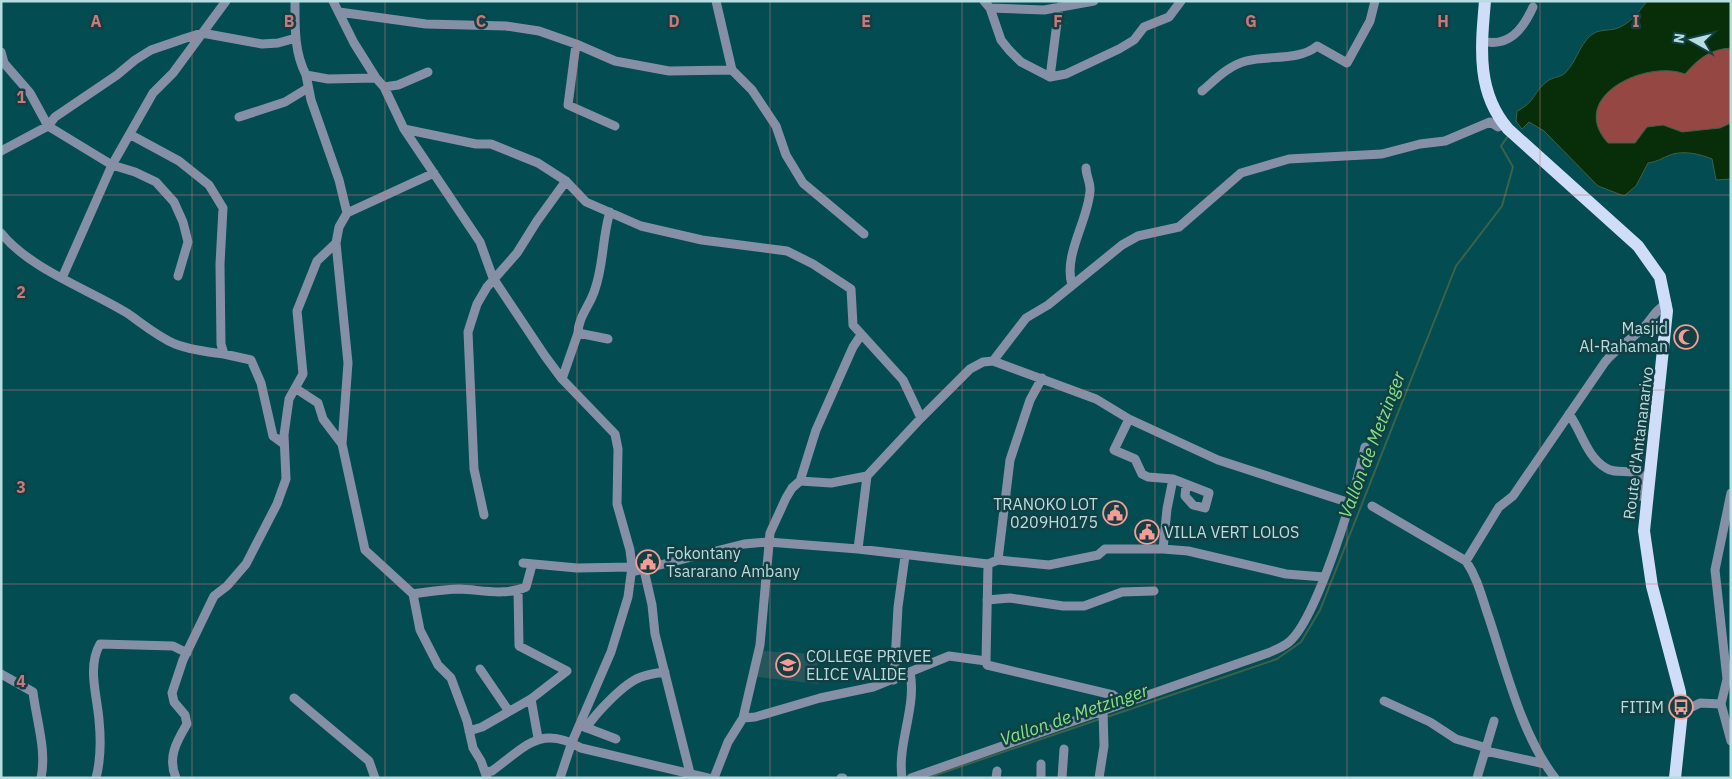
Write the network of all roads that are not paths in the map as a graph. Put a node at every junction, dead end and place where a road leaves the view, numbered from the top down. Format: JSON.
{"nodes":[{"id":1,"x":226,"y":1,"type":"edge"},
{"id":2,"x":295,"y":1,"type":"edge"},
{"id":3,"x":333,"y":1,"type":"edge"},
{"id":4,"x":716,"y":1,"type":"edge"},
{"id":5,"x":1094,"y":1,"type":"edge"},
{"id":6,"x":1181,"y":1,"type":"edge"},
{"id":7,"x":1375,"y":1,"type":"edge"},
{"id":8,"x":1485,"y":1,"type":"edge"},
{"id":9,"x":987,"y":4,"type":"edge"},
{"id":10,"x":1059,"y":7,"type":"junction"},
{"id":11,"x":1533,"y":7,"type":"dead end"},
{"id":12,"x":339,"y":12,"type":"junction"},
{"id":13,"x":202,"y":33,"type":"junction"},
{"id":14,"x":296,"y":38,"type":"junction"},
{"id":15,"x":1482,"y":41,"type":"junction"},
{"id":16,"x":576,"y":44,"type":"junction"},
{"id":17,"x":1,"y":52,"type":"edge"},
{"id":18,"x":732,"y":70,"type":"junction"},
{"id":19,"x":428,"y":72,"type":"dead end"},
{"id":20,"x":306,"y":75,"type":"junction"},
{"id":21,"x":1050,"y":77,"type":"junction"},
{"id":22,"x":376,"y":78,"type":"junction"},
{"id":23,"x":384,"y":87,"type":"junction"},
{"id":24,"x":308,"y":88,"type":"junction"},
{"id":25,"x":1202,"y":91,"type":"dead end"},
{"id":26,"x":239,"y":117,"type":"dead end"},
{"id":27,"x":1504,"y":124,"type":"junction"},
{"id":28,"x":48,"y":126,"type":"junction"},
{"id":29,"x":615,"y":126,"type":"dead end"},
{"id":30,"x":404,"y":128,"type":"junction"},
{"id":31,"x":131,"y":135,"type":"junction"},
{"id":32,"x":1,"y":151,"type":"edge"},
{"id":33,"x":112,"y":165,"type":"junction"},
{"id":34,"x":1086,"y":168,"type":"dead end"},
{"id":35,"x":434,"y":173,"type":"junction"},
{"id":36,"x":566,"y":181,"type":"junction"},
{"id":37,"x":610,"y":212,"type":"junction"},
{"id":38,"x":347,"y":213,"type":"junction"},
{"id":39,"x":1,"y":233,"type":"edge"},
{"id":40,"x":864,"y":234,"type":"dead end"},
{"id":41,"x":336,"y":243,"type":"junction"},
{"id":42,"x":178,"y":276,"type":"dead end"},
{"id":43,"x":62,"y":278,"type":"junction"},
{"id":44,"x":493,"y":278,"type":"junction"},
{"id":45,"x":1072,"y":285,"type":"junction"},
{"id":46,"x":1667,"y":304,"type":"junction"},
{"id":47,"x":578,"y":333,"type":"junction"},
{"id":48,"x":861,"y":335,"type":"junction"},
{"id":49,"x":608,"y":339,"type":"dead end"},
{"id":50,"x":224,"y":354,"type":"junction"},
{"id":51,"x":993,"y":361,"type":"junction"},
{"id":52,"x":1042,"y":378,"type":"junction"},
{"id":53,"x":562,"y":379,"type":"junction"},
{"id":54,"x":295,"y":388,"type":"junction"},
{"id":55,"x":1568,"y":414,"type":"junction"},
{"id":56,"x":921,"y":418,"type":"junction"},
{"id":57,"x":1129,"y":419,"type":"junction"},
{"id":58,"x":284,"y":444,"type":"junction"},
{"id":59,"x":342,"y":444,"type":"junction"},
{"id":60,"x":1365,"y":447,"type":"dead end"},
{"id":61,"x":867,"y":476,"type":"junction"},
{"id":62,"x":1173,"y":478,"type":"junction"},
{"id":63,"x":800,"y":482,"type":"junction"},
{"id":64,"x":1186,"y":485,"type":"dead end"},
{"id":65,"x":1731,"y":492,"type":"edge"},
{"id":66,"x":1646,"y":498,"type":"junction"},
{"id":67,"x":1350,"y":503,"type":"junction"},
{"id":68,"x":1372,"y":506,"type":"dead end"},
{"id":69,"x":484,"y":515,"type":"dead end"},
{"id":70,"x":768,"y":542,"type":"junction"},
{"id":71,"x":858,"y":549,"type":"junction"},
{"id":72,"x":1163,"y":549,"type":"junction"},
{"id":73,"x":905,"y":556,"type":"junction"},
{"id":74,"x":998,"y":560,"type":"junction"},
{"id":75,"x":1466,"y":561,"type":"junction"},
{"id":76,"x":988,"y":564,"type":"junction"},
{"id":77,"x":632,"y":569,"type":"junction"},
{"id":78,"x":644,"y":570,"type":"junction"},
{"id":79,"x":1324,"y":577,"type":"junction"},
{"id":80,"x":518,"y":590,"type":"junction"},
{"id":81,"x":1154,"y":591,"type":"dead end"},
{"id":82,"x":413,"y":594,"type":"junction"},
{"id":83,"x":987,"y":600,"type":"junction"},
{"id":84,"x":187,"y":653,"type":"junction"},
{"id":85,"x":986,"y":661,"type":"junction"},
{"id":86,"x":480,"y":669,"type":"dead end"},
{"id":87,"x":665,"y":672,"type":"junction"},
{"id":88,"x":910,"y":672,"type":"junction"},
{"id":89,"x":1,"y":674,"type":"edge"},
{"id":90,"x":894,"y":680,"type":"junction"},
{"id":91,"x":294,"y":698,"type":"dead end"},
{"id":92,"x":531,"y":699,"type":"junction"},
{"id":93,"x":1384,"y":701,"type":"dead end"},
{"id":94,"x":1125,"y":703,"type":"junction"},
{"id":95,"x":1721,"y":704,"type":"junction"},
{"id":96,"x":508,"y":710,"type":"junction"},
{"id":97,"x":1103,"y":710,"type":"junction"},
{"id":98,"x":1682,"y":712,"type":"junction"},
{"id":99,"x":743,"y":718,"type":"junction"},
{"id":100,"x":1494,"y":720,"type":"dead end"},
{"id":101,"x":583,"y":726,"type":"junction"},
{"id":102,"x":469,"y":732,"type":"junction"},
{"id":103,"x":538,"y":738,"type":"junction"},
{"id":104,"x":616,"y":739,"type":"dead end"},
{"id":105,"x":1731,"y":741,"type":"edge"},
{"id":106,"x":572,"y":742,"type":"junction"},
{"id":107,"x":1064,"y":750,"type":"dead end"},
{"id":108,"x":1486,"y":750,"type":"junction"},
{"id":109,"x":1041,"y":764,"type":"dead end"},
{"id":110,"x":1545,"y":764,"type":"junction"},
{"id":111,"x":690,"y":773,"type":"junction"},
{"id":112,"x":486,"y":775,"type":"edge"},
{"id":113,"x":41,"y":778,"type":"edge"},
{"id":114,"x":96,"y":778,"type":"edge"},
{"id":115,"x":176,"y":778,"type":"edge"},
{"id":116,"x":375,"y":778,"type":"edge"},
{"id":117,"x":560,"y":778,"type":"edge"},
{"id":118,"x":708,"y":778,"type":"edge"},
{"id":119,"x":714,"y":778,"type":"edge"},
{"id":120,"x":902,"y":778,"type":"edge"},
{"id":121,"x":911,"y":778,"type":"edge"},
{"id":122,"x":1041,"y":778,"type":"edge"},
{"id":123,"x":1062,"y":778,"type":"edge"},
{"id":124,"x":1099,"y":778,"type":"edge"},
{"id":125,"x":1477,"y":778,"type":"edge"},
{"id":126,"x":1555,"y":778,"type":"edge"},
{"id":127,"x":1674,"y":778,"type":"edge"}],
"edges":[{"from":1,"to":13,"type":"street"},
{"from":2,"to":14,"type":"street"},
{"from":3,"to":12,"type":"street"},
{"from":4,"to":18,"type":"street"},
{"from":5,"to":10,"type":"street"},
{"from":6,"to":21,"type":"street"},
{"from":7,"to":25,"type":"street"},
{"from":8,"to":15,"type":"main road","name":"Route d'Antananarivo"},
{"from":9,"to":10,"type":"street"},
{"from":9,"to":21,"type":"street"},
{"from":10,"to":21,"type":"street"},
{"from":11,"to":15,"type":"street"},
{"from":12,"to":16,"type":"street"},
{"from":12,"to":22,"type":"street"},
{"from":13,"to":14,"type":"street"},
{"from":13,"to":28,"type":"street"},
{"from":13,"to":31,"type":"street"},
{"from":14,"to":20,"type":"street"},
{"from":15,"to":27,"type":"main road","name":"Route d'Antananarivo"},
{"from":16,"to":18,"type":"street"},
{"from":16,"to":29,"type":"street"},
{"from":17,"to":28,"type":"street"},
{"from":18,"to":40,"type":"street"},
{"from":19,"to":23,"type":"street"},
{"from":20,"to":22,"type":"street"},
{"from":20,"to":24,"type":"street"},
{"from":22,"to":23,"type":"street"},
{"from":23,"to":30,"type":"street"},
{"from":24,"to":26,"type":"street"},
{"from":24,"to":38,"type":"street"},
{"from":27,"to":45,"type":"street"},
{"from":27,"to":46,"type":"main road","name":"Route d'Antananarivo"},
{"from":28,"to":32,"type":"street"},
{"from":28,"to":33,"type":"street"},
{"from":30,"to":35,"type":"street"},
{"from":30,"to":36,"type":"street"},
{"from":31,"to":33,"type":"street"},
{"from":31,"to":50,"type":"street"},
{"from":33,"to":42,"type":"street"},
{"from":33,"to":43,"type":"street"},
{"from":34,"to":45,"type":"street"},
{"from":35,"to":38,"type":"street"},
{"from":35,"to":44,"type":"street"},
{"from":36,"to":37,"type":"street"},
{"from":36,"to":44,"type":"street"},
{"from":37,"to":47,"type":"street"},
{"from":37,"to":48,"type":"street"},
{"from":38,"to":41,"type":"street"},
{"from":39,"to":43,"type":"street"},
{"from":41,"to":54,"type":"street"},
{"from":41,"to":59,"type":"street"},
{"from":43,"to":50,"type":"street"},
{"from":44,"to":53,"type":"street"},
{"from":44,"to":69,"type":"street"},
{"from":45,"to":51,"type":"street"},
{"from":46,"to":55,"type":"street"},
{"from":46,"to":66,"type":"main road","name":"Route d'Antananarivo"},
{"from":47,"to":49,"type":"street"},
{"from":47,"to":53,"type":"street"},
{"from":48,"to":56,"type":"street"},
{"from":48,"to":63,"type":"street"},
{"from":50,"to":58,"type":"street"},
{"from":51,"to":52,"type":"street"},
{"from":51,"to":56,"type":"street"},
{"from":52,"to":57,"type":"street"},
{"from":52,"to":74,"type":"street"},
{"from":53,"to":77,"type":"street"},
{"from":54,"to":58,"type":"street"},
{"from":54,"to":59,"type":"street"},
{"from":55,"to":66,"type":"street"},
{"from":55,"to":75,"type":"street"},
{"from":56,"to":61,"type":"street"},
{"from":57,"to":62,"type":"street"},
{"from":57,"to":67,"type":"street"},
{"from":58,"to":84,"type":"street"},
{"from":59,"to":82,"type":"street"},
{"from":60,"to":67,"type":"street"},
{"from":61,"to":63,"type":"street"},
{"from":61,"to":71,"type":"street"},
{"from":62,"to":64,"type":"street"},
{"from":62,"to":72,"type":"street"},
{"from":63,"to":70,"type":"street"},
{"from":65,"to":95,"type":"street"},
{"from":66,"to":98,"type":"main road","name":"Route d'Antananarivo"},
{"from":67,"to":79,"type":"street"},
{"from":68,"to":75,"type":"street"},
{"from":70,"to":71,"type":"street"},
{"from":70,"to":78,"type":"street"},
{"from":70,"to":99,"type":"street"},
{"from":71,"to":73,"type":"street"},
{"from":72,"to":74,"type":"street"},
{"from":72,"to":79,"type":"street"},
{"from":73,"to":76,"type":"street"},
{"from":73,"to":90,"type":"street"},
{"from":74,"to":76,"type":"street"},
{"from":75,"to":110,"type":"street"},
{"from":76,"to":83,"type":"street"},
{"from":77,"to":78,"type":"street"},
{"from":77,"to":80,"type":"street"},
{"from":77,"to":101,"type":"street"},
{"from":78,"to":87,"type":"street"},
{"from":79,"to":94,"type":"street"},
{"from":80,"to":82,"type":"street"},
{"from":80,"to":92,"type":"street"},
{"from":81,"to":83,"type":"street"},
{"from":82,"to":102,"type":"street"},
{"from":83,"to":85,"type":"street"},
{"from":84,"to":114,"type":"street"},
{"from":84,"to":115,"type":"street"},
{"from":85,"to":88,"type":"street"},
{"from":85,"to":94,"type":"street"},
{"from":86,"to":96,"type":"street"},
{"from":87,"to":101,"type":"street"},
{"from":87,"to":111,"type":"street"},
{"from":88,"to":90,"type":"street"},
{"from":88,"to":120,"type":"street"},
{"from":89,"to":113,"type":"street"},
{"from":90,"to":99,"type":"street"},
{"from":91,"to":116,"type":"street"},
{"from":92,"to":96,"type":"street"},
{"from":92,"to":103,"type":"street"},
{"from":93,"to":108,"type":"street"},
{"from":94,"to":97,"type":"street"},
{"from":95,"to":98,"type":"street"},
{"from":95,"to":105,"type":"street"},
{"from":96,"to":102,"type":"street"},
{"from":97,"to":121,"type":"street"},
{"from":97,"to":124,"type":"street"},
{"from":98,"to":127,"type":"main road","name":"Route d'Antananarivo"},
{"from":99,"to":119,"type":"street"},
{"from":100,"to":108,"type":"street"},
{"from":101,"to":104,"type":"street"},
{"from":101,"to":106,"type":"street"},
{"from":102,"to":112,"type":"street"},
{"from":103,"to":106,"type":"street"},
{"from":103,"to":112,"type":"street"},
{"from":106,"to":111,"type":"street"},
{"from":106,"to":117,"type":"street"},
{"from":107,"to":123,"type":"street"},
{"from":108,"to":110,"type":"street"},
{"from":108,"to":125,"type":"street"},
{"from":109,"to":122,"type":"street"},
{"from":110,"to":126,"type":"street"},
{"from":111,"to":118,"type":"street"}]}
